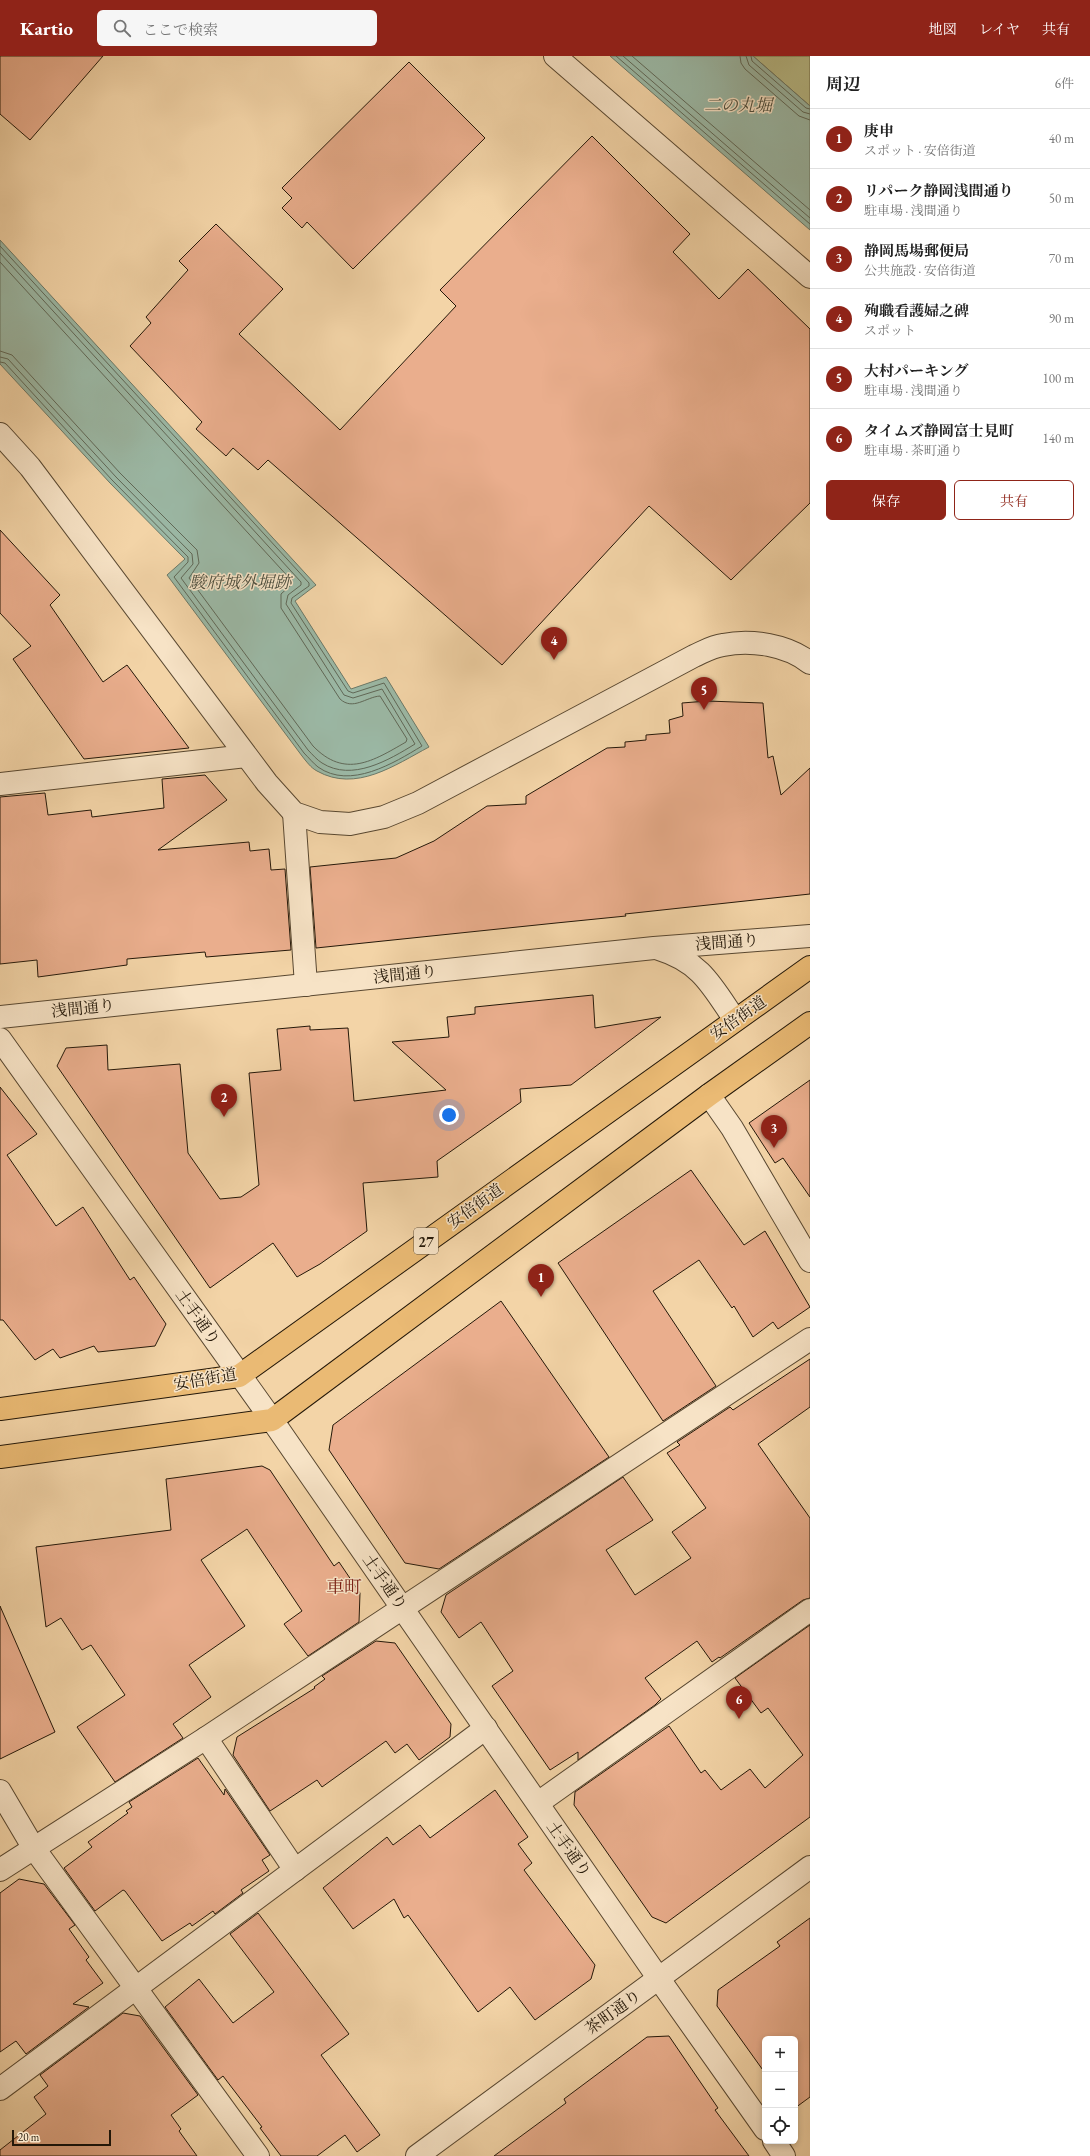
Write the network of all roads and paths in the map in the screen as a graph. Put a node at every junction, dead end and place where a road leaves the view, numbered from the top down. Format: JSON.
{"nodes":[{"id":1,"x":555,"y":56,"type":"edge"},
{"id":2,"x":810,"y":277,"type":"edge"},
{"id":3,"x":0,"y":434,"type":"edge"},
{"id":4,"x":810,"y":663,"type":"edge"},
{"id":5,"x":246,"y":756,"type":"junction"},
{"id":6,"x":0,"y":784,"type":"edge"},
{"id":7,"x":294,"y":813,"type":"junction"},
{"id":8,"x":810,"y":936,"type":"edge"},
{"id":9,"x":654,"y":948,"type":"junction"},
{"id":10,"x":810,"y":967,"type":"edge"},
{"id":11,"x":306,"y":985,"type":"junction"},
{"id":12,"x":0,"y":1017,"type":"edge"},
{"id":13,"x":735,"y":1020,"type":"junction"},
{"id":14,"x":810,"y":1023,"type":"edge"},
{"id":15,"x":0,"y":1039,"type":"edge"},
{"id":16,"x":708,"y":1095,"type":"junction"},
{"id":17,"x":810,"y":1261,"type":"edge"},
{"id":18,"x":810,"y":1339,"type":"edge"},
{"id":19,"x":239,"y":1376,"type":"junction"},
{"id":20,"x":0,"y":1410,"type":"edge"},
{"id":21,"x":272,"y":1420,"type":"junction"},
{"id":22,"x":0,"y":1457,"type":"edge"},
{"id":23,"x":403,"y":1607,"type":"junction"},
{"id":24,"x":810,"y":1610,"type":"edge"},
{"id":25,"x":486,"y":1728,"type":"junction"},
{"id":26,"x":206,"y":1738,"type":"junction"},
{"id":27,"x":0,"y":1791,"type":"edge"},
{"id":28,"x":538,"y":1803,"type":"junction"},
{"id":29,"x":33,"y":1848,"type":"junction"},
{"id":30,"x":810,"y":1867,"type":"edge"},
{"id":31,"x":0,"y":1870,"type":"edge"},
{"id":32,"x":295,"y":1870,"type":"junction"},
{"id":33,"x":659,"y":1978,"type":"junction"},
{"id":34,"x":136,"y":1989,"type":"junction"},
{"id":35,"x":0,"y":2089,"type":"edge"},
{"id":36,"x":762,"y":2125,"type":"edge"},
{"id":37,"x":776,"y":2144,"type":"edge"},
{"id":38,"x":258,"y":2156,"type":"edge"},
{"id":39,"x":417,"y":2156,"type":"edge"},
{"id":40,"x":784,"y":2156,"type":"edge"}],
"edges":[{"from":1,"to":2,"type":"street"},
{"from":3,"to":5,"type":"street"},
{"from":4,"to":7,"type":"street"},
{"from":5,"to":6,"type":"street"},
{"from":5,"to":7,"type":"street"},
{"from":7,"to":11,"type":"street"},
{"from":8,"to":9,"type":"street","name":"浅間通り"},
{"from":9,"to":11,"type":"street","name":"浅間通り"},
{"from":9,"to":13,"type":"street"},
{"from":10,"to":13,"type":"main road","name":"安倍街道","number":"27"},
{"from":11,"to":12,"type":"street","name":"浅間通り"},
{"from":13,"to":19,"type":"main road","name":"安倍街道","number":"27"},
{"from":14,"to":16,"type":"main road"},
{"from":15,"to":19,"type":"street","name":"土手通り"},
{"from":16,"to":17,"type":"street"},
{"from":16,"to":21,"type":"main road"},
{"from":18,"to":23,"type":"street"},
{"from":19,"to":20,"type":"main road","name":"安倍街道","number":"27"},
{"from":19,"to":21,"type":"street","name":"土手通り"},
{"from":21,"to":22,"type":"main road"},
{"from":21,"to":23,"type":"street","name":"土手通り"},
{"from":23,"to":25,"type":"street","name":"土手通り"},
{"from":23,"to":26,"type":"street"},
{"from":24,"to":28,"type":"street"},
{"from":25,"to":28,"type":"street","name":"土手通り"},
{"from":25,"to":32,"type":"street"},
{"from":26,"to":29,"type":"street"},
{"from":26,"to":32,"type":"street"},
{"from":27,"to":29,"type":"street"},
{"from":28,"to":33,"type":"street","name":"土手通り"},
{"from":29,"to":31,"type":"street"},
{"from":29,"to":34,"type":"street"},
{"from":30,"to":33,"type":"street","name":"茶町通り"},
{"from":32,"to":34,"type":"street"},
{"from":33,"to":36,"type":"street","name":"土手通り"},
{"from":33,"to":39,"type":"street","name":"茶町通り"},
{"from":34,"to":35,"type":"street"},
{"from":34,"to":38,"type":"street"},
{"from":37,"to":40,"type":"street"}]}
